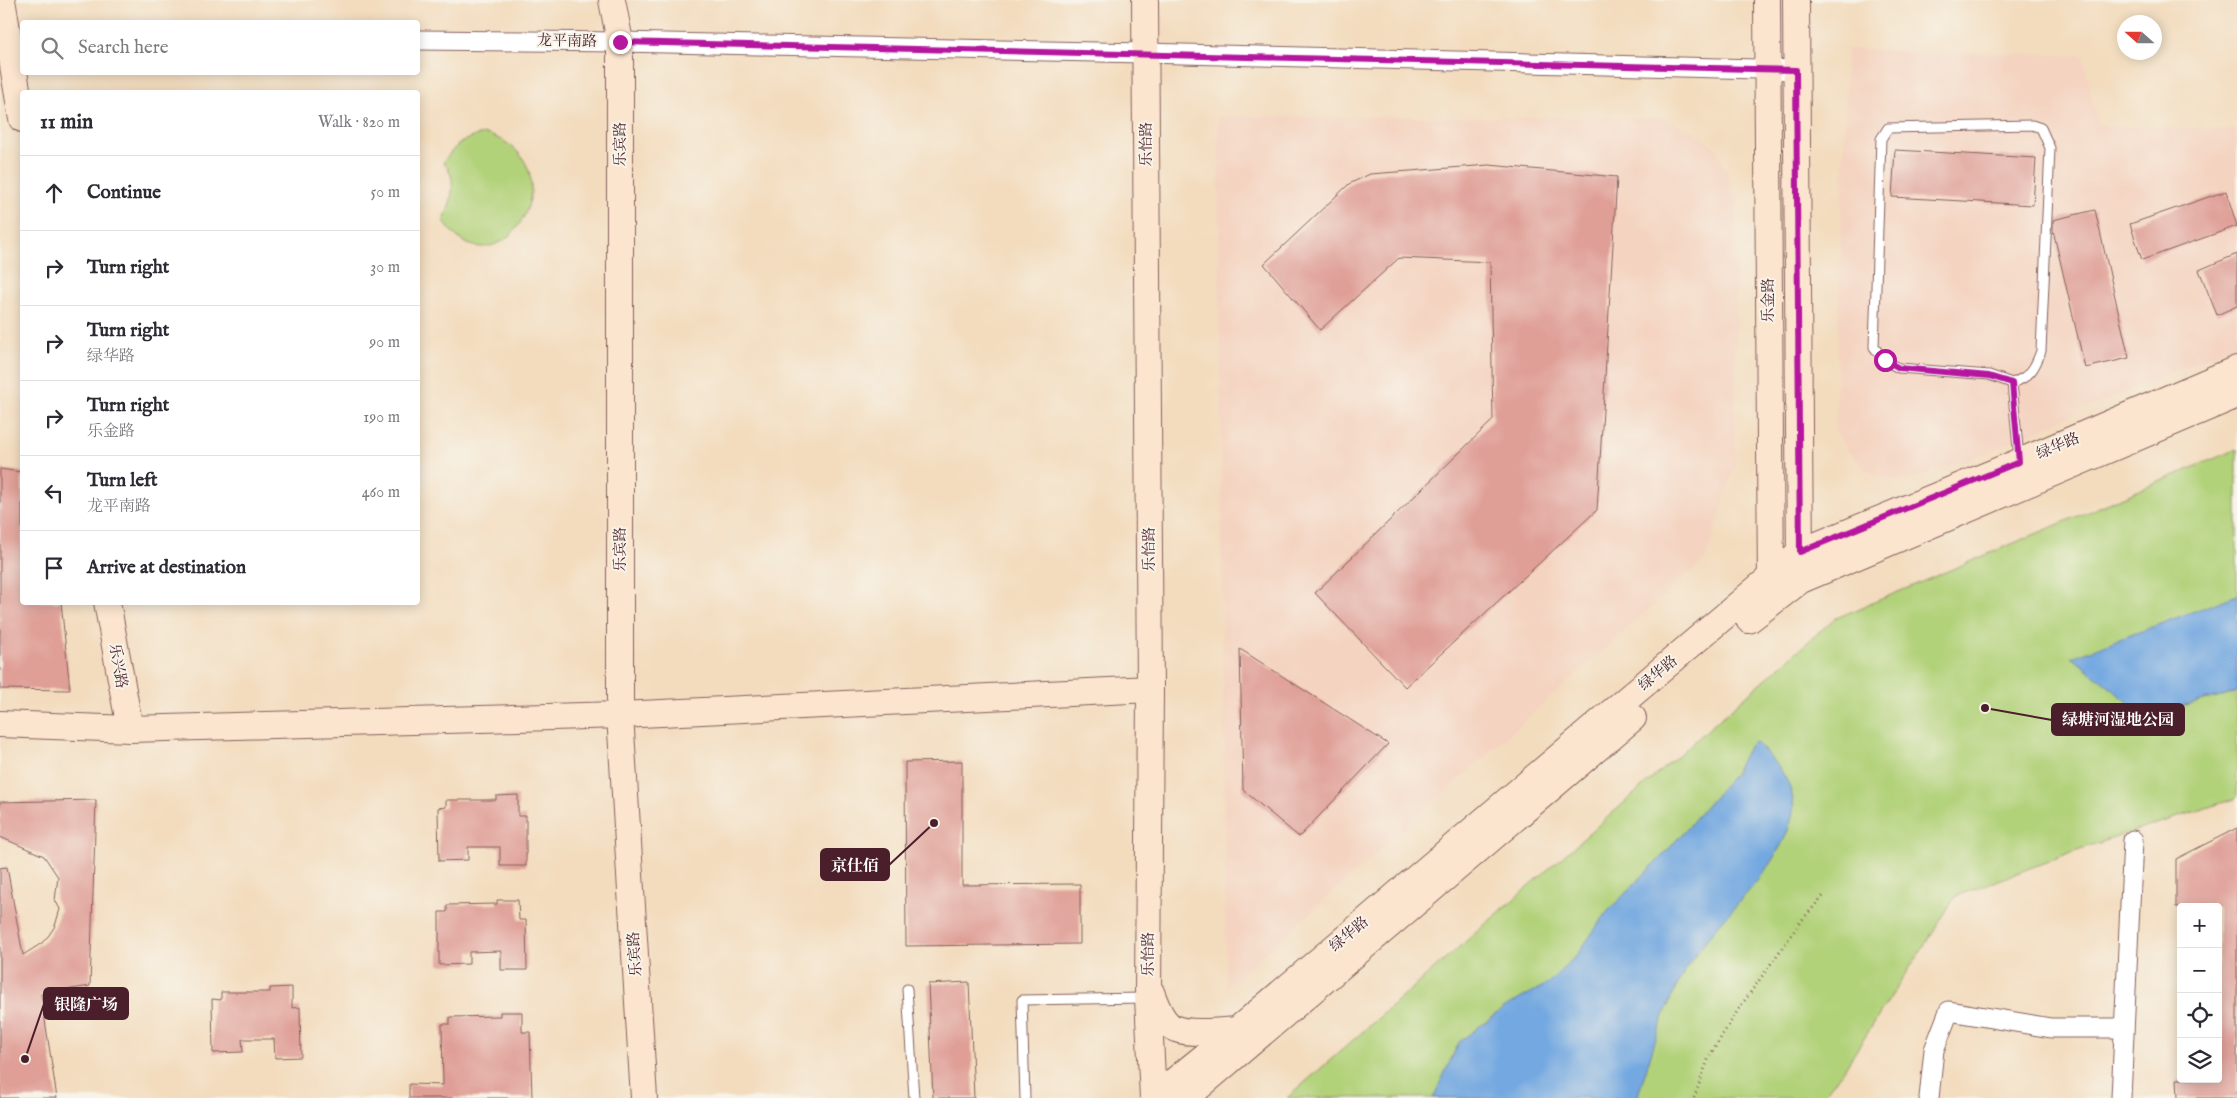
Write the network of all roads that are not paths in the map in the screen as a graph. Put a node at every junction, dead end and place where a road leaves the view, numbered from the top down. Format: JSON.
{"nodes":[{"id":1,"x":2,"y":0,"type":"edge"},
{"id":2,"x":612,"y":0,"type":"edge"},
{"id":3,"x":1145,"y":0,"type":"edge"},
{"id":4,"x":1767,"y":0,"type":"edge"},
{"id":5,"x":1796,"y":0,"type":"edge"},
{"id":6,"x":10,"y":35,"type":"edge"},
{"id":7,"x":420,"y":40,"type":"edge"},
{"id":8,"x":620,"y":42,"type":"junction"},
{"id":9,"x":1146,"y":53,"type":"junction"},
{"id":10,"x":1767,"y":70,"type":"junction"},
{"id":11,"x":1796,"y":70,"type":"junction"},
{"id":12,"x":20,"y":105,"type":"edge"},
{"id":13,"x":2237,"y":369,"type":"edge"},
{"id":14,"x":2012,"y":383,"type":"junction"},
{"id":15,"x":2237,"y":395,"type":"edge"},
{"id":16,"x":2019,"y":462,"type":"junction"},
{"id":17,"x":1800,"y":552,"type":"junction"},
{"id":18,"x":1800,"y":580,"type":"junction"},
{"id":19,"x":1771,"y":589,"type":"junction"},
{"id":20,"x":108,"y":605,"type":"edge"},
{"id":21,"x":1150,"y":690,"type":"junction"},
{"id":22,"x":620,"y":715,"type":"junction"},
{"id":23,"x":0,"y":724,"type":"edge"},
{"id":24,"x":130,"y":729,"type":"junction"},
{"id":25,"x":2133,"y":840,"type":"dead end"},
{"id":26,"x":907,"y":989,"type":"dead end"},
{"id":27,"x":1148,"y":989,"type":"junction"},
{"id":28,"x":2124,"y":1028,"type":"junction"},
{"id":29,"x":1237,"y":1030,"type":"junction"},
{"id":30,"x":644,"y":1098,"type":"edge"},
{"id":31,"x":914,"y":1098,"type":"edge"},
{"id":32,"x":1025,"y":1098,"type":"edge"},
{"id":33,"x":1153,"y":1098,"type":"edge"},
{"id":34,"x":1186,"y":1098,"type":"edge"},
{"id":35,"x":1929,"y":1098,"type":"edge"},
{"id":36,"x":2121,"y":1098,"type":"edge"}],
"edges":[{"from":1,"to":6,"type":"main road"},
{"from":2,"to":8,"type":"main road","name":"乐宾路"},
{"from":3,"to":9,"type":"main road","name":"乐怡路"},
{"from":4,"to":10,"type":"main road","name":"乐金路"},
{"from":5,"to":11,"type":"main road","name":"乐金路"},
{"from":6,"to":12,"type":"main road"},
{"from":7,"to":8,"type":"street","name":"龙平南路"},
{"from":8,"to":9,"type":"street","name":"龙平南路"},
{"from":8,"to":22,"type":"main road","name":"乐宾路"},
{"from":9,"to":10,"type":"street","name":"龙平南路"},
{"from":9,"to":21,"type":"main road","name":"乐怡路"},
{"from":10,"to":11,"type":"street","name":"龙平南路"},
{"from":10,"to":19,"type":"main road","name":"乐金路"},
{"from":11,"to":17,"type":"main road","name":"乐金路"},
{"from":13,"to":16,"type":"main road","name":"绿华路"},
{"from":14,"to":14,"type":"lane"},
{"from":14,"to":16,"type":"lane"},
{"from":15,"to":18,"type":"main road","name":"绿华路"},
{"from":16,"to":17,"type":"main road","name":"绿华路"},
{"from":17,"to":18,"type":"main road","name":"乐金路"},
{"from":17,"to":19,"type":"main road","name":"绿华路"},
{"from":18,"to":19,"type":"main road","name":"绿华路"},
{"from":19,"to":29,"type":"main road","name":"绿华路"},
{"from":19,"to":34,"type":"main road","name":"绿华路"},
{"from":20,"to":24,"type":"main road","name":"乐兴路"},
{"from":21,"to":22,"type":"main road"},
{"from":21,"to":27,"type":"main road","name":"乐怡路"},
{"from":22,"to":24,"type":"main road"},
{"from":22,"to":30,"type":"main road","name":"乐宾路"},
{"from":23,"to":24,"type":"main road"},
{"from":25,"to":28,"type":"street"},
{"from":26,"to":31,"type":"lane"},
{"from":27,"to":29,"type":"main road"},
{"from":27,"to":32,"type":"lane"},
{"from":27,"to":33,"type":"main road","name":"乐怡路"},
{"from":28,"to":35,"type":"street"},
{"from":28,"to":36,"type":"street"},
{"from":29,"to":33,"type":"main road","name":"绿华路"}]}
